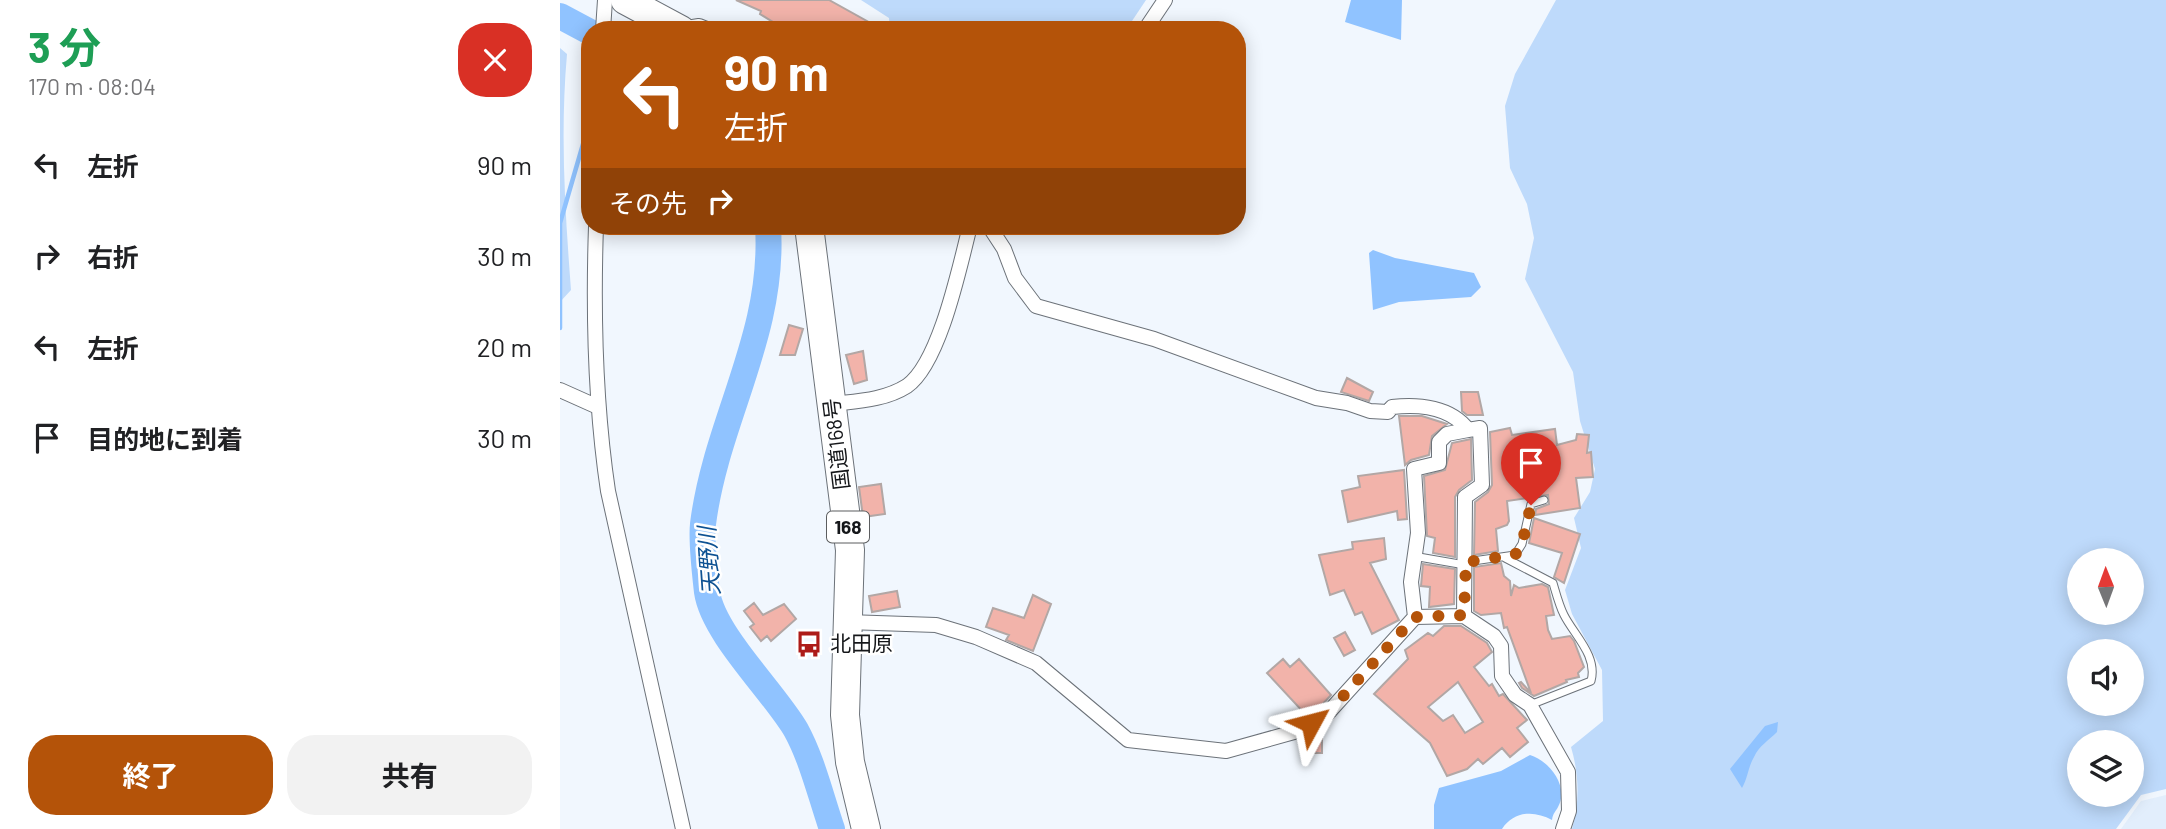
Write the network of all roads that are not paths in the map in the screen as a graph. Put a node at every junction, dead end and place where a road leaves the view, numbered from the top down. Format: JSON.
{"nodes":[{"id":1,"x":1164,"y":0,"type":"edge"},
{"id":2,"x":612,"y":4,"type":"edge"},
{"id":3,"x":606,"y":21,"type":"edge"},
{"id":4,"x":658,"y":21,"type":"edge"},
{"id":5,"x":1151,"y":21,"type":"edge"},
{"id":6,"x":596,"y":235,"type":"edge"},
{"id":7,"x":810,"y":235,"type":"edge"},
{"id":8,"x":968,"y":235,"type":"edge"},
{"id":9,"x":995,"y":235,"type":"edge"},
{"id":10,"x":560,"y":390,"type":"edge"},
{"id":11,"x":833,"y":404,"type":"junction"},
{"id":12,"x":598,"y":407,"type":"junction"},
{"id":13,"x":1468,"y":430,"type":"junction"},
{"id":14,"x":1544,"y":500,"type":"dead end"},
{"id":15,"x":1412,"y":556,"type":"junction"},
{"id":16,"x":1505,"y":558,"type":"junction"},
{"id":17,"x":1465,"y":564,"type":"junction"},
{"id":18,"x":1464,"y":615,"type":"junction"},
{"id":19,"x":1415,"y":617,"type":"junction"},
{"id":20,"x":847,"y":622,"type":"junction"},
{"id":21,"x":1530,"y":705,"type":"junction"},
{"id":22,"x":683,"y":829,"type":"edge"},
{"id":23,"x":866,"y":829,"type":"edge"},
{"id":24,"x":1563,"y":829,"type":"edge"}],
"edges":[{"from":1,"to":5,"type":"street"},
{"from":2,"to":3,"type":"street"},
{"from":2,"to":4,"type":"highway"},
{"from":6,"to":12,"type":"street"},
{"from":7,"to":11,"type":"highway","name":"国道168号","number":"168"},
{"from":8,"to":11,"type":"street"},
{"from":9,"to":13,"type":"street"},
{"from":10,"to":12,"type":"street"},
{"from":11,"to":20,"type":"highway","name":"国道168号","number":"168"},
{"from":12,"to":22,"type":"street"},
{"from":13,"to":15,"type":"street"},
{"from":13,"to":17,"type":"street"},
{"from":14,"to":16,"type":"lane"},
{"from":15,"to":17,"type":"lane"},
{"from":15,"to":19,"type":"street"},
{"from":16,"to":17,"type":"lane"},
{"from":16,"to":21,"type":"lane"},
{"from":17,"to":18,"type":"street"},
{"from":18,"to":19,"type":"street"},
{"from":18,"to":21,"type":"street"},
{"from":19,"to":20,"type":"street"},
{"from":20,"to":23,"type":"highway","name":"国道168号","number":"168"},
{"from":21,"to":24,"type":"street"}]}
